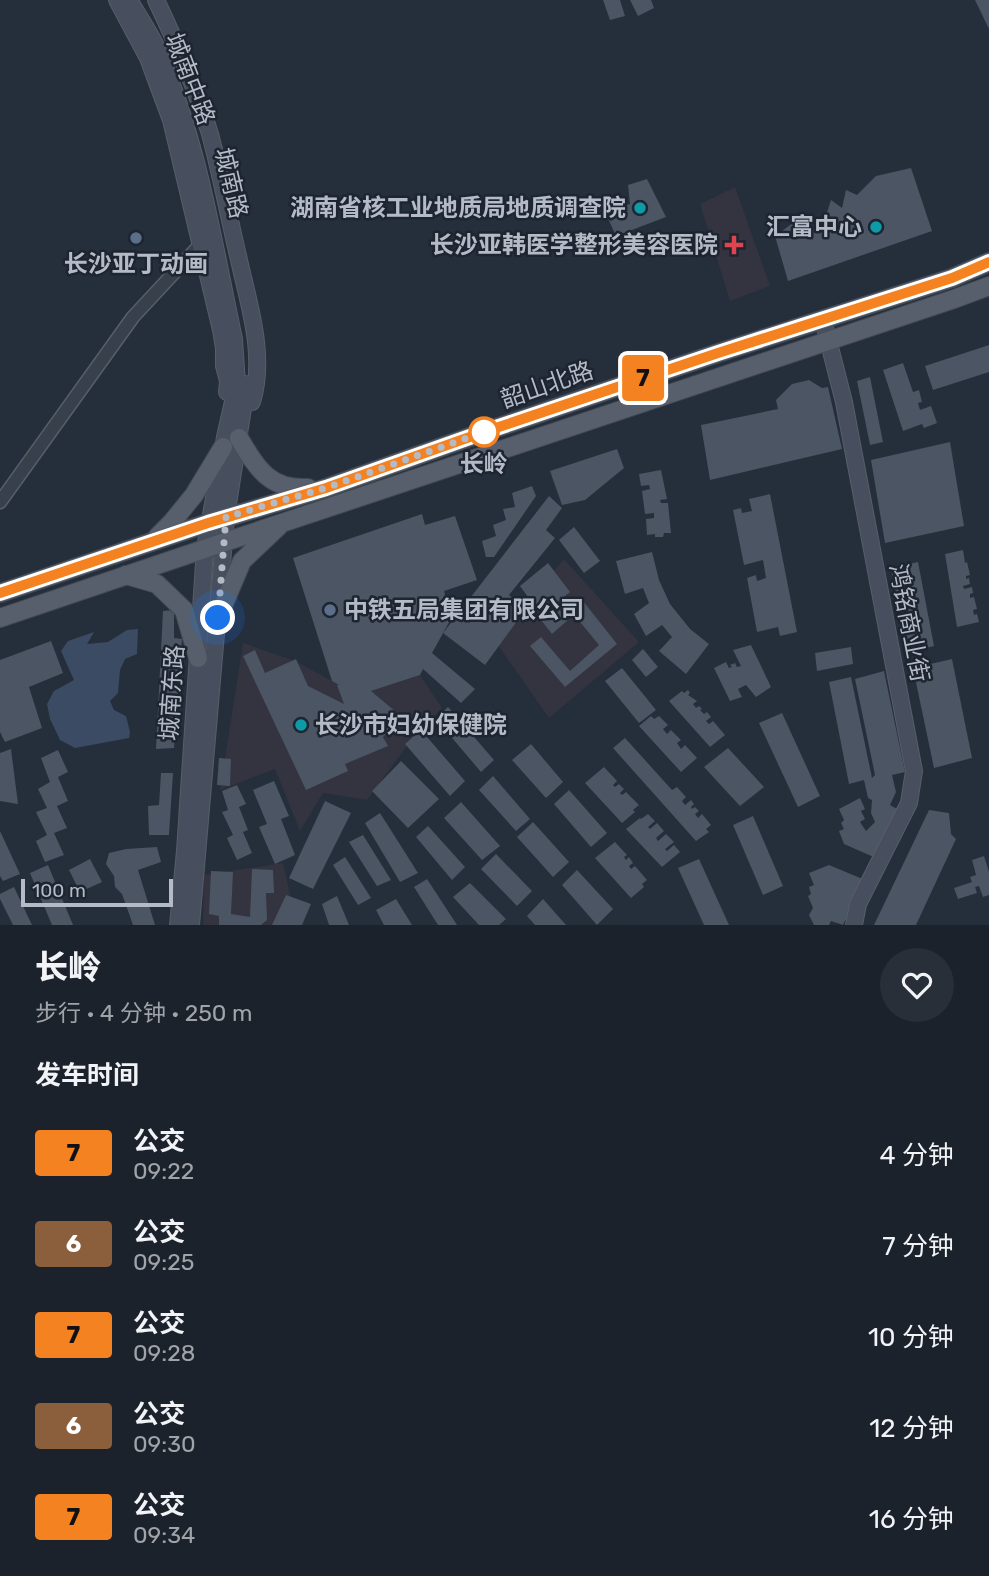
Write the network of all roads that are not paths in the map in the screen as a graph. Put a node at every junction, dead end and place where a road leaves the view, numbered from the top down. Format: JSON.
{"nodes":[{"id":1,"x":117,"y":0,"type":"edge"},
{"id":2,"x":130,"y":0,"type":"edge"},
{"id":3,"x":140,"y":0,"type":"edge"},
{"id":4,"x":156,"y":0,"type":"edge"},
{"id":5,"x":200,"y":245,"type":"junction"},
{"id":6,"x":989,"y":262,"type":"edge"},
{"id":7,"x":989,"y":286,"type":"edge"},
{"id":8,"x":823,"y":320,"type":"junction"},
{"id":9,"x":829,"y":340,"type":"junction"},
{"id":10,"x":241,"y":385,"type":"junction"},
{"id":11,"x":231,"y":439,"type":"junction"},
{"id":12,"x":326,"y":488,"type":"junction"},
{"id":13,"x":0,"y":502,"type":"edge"},
{"id":14,"x":226,"y":517,"type":"junction"},
{"id":15,"x":283,"y":522,"type":"junction"},
{"id":16,"x":208,"y":523,"type":"junction"},
{"id":17,"x":225,"y":541,"type":"junction"},
{"id":18,"x":149,"y":542,"type":"junction"},
{"id":19,"x":205,"y":548,"type":"junction"},
{"id":20,"x":127,"y":575,"type":"junction"},
{"id":21,"x":0,"y":593,"type":"edge"},
{"id":22,"x":0,"y":618,"type":"edge"},
{"id":23,"x":218,"y":618,"type":"junction"},
{"id":24,"x":198,"y":658,"type":"junction"},
{"id":25,"x":178,"y":925,"type":"edge"},
{"id":26,"x":191,"y":925,"type":"edge"},
{"id":27,"x":854,"y":925,"type":"edge"}],
"edges":[{"from":1,"to":5,"type":"main road"},
{"from":2,"to":10,"type":"main road","name":"城南中路"},
{"from":3,"to":10,"type":"main road","name":"城南路"},
{"from":4,"to":11,"type":"main road"},
{"from":5,"to":11,"type":"main road"},
{"from":5,"to":13,"type":"street"},
{"from":6,"to":8,"type":"main road","name":"韶山北路"},
{"from":7,"to":9,"type":"main road","name":"韶山北路"},
{"from":8,"to":9,"type":"main road","name":"鸿铭商业街"},
{"from":8,"to":12,"type":"main road","name":"韶山北路"},
{"from":9,"to":15,"type":"main road","name":"韶山北路"},
{"from":9,"to":27,"type":"main road","name":"鸿铭商业街"},
{"from":10,"to":11,"type":"main road","name":"城南东路"},
{"from":11,"to":12,"type":"main road"},
{"from":11,"to":14,"type":"main road","name":"城南东路"},
{"from":11,"to":16,"type":"main road","name":"城南东路"},
{"from":11,"to":18,"type":"main road"},
{"from":12,"to":14,"type":"main road","name":"韶山北路"},
{"from":14,"to":16,"type":"main road","name":"韶山北路"},
{"from":14,"to":17,"type":"main road","name":"城南东路"},
{"from":15,"to":17,"type":"main road","name":"韶山北路"},
{"from":15,"to":23,"type":"main road"},
{"from":16,"to":18,"type":"main road","name":"韶山北路"},
{"from":16,"to":19,"type":"main road","name":"城南东路"},
{"from":17,"to":19,"type":"main road","name":"韶山北路"},
{"from":17,"to":23,"type":"main road","name":"城南东路"},
{"from":18,"to":21,"type":"main road","name":"韶山北路"},
{"from":19,"to":20,"type":"main road","name":"韶山北路"},
{"from":19,"to":24,"type":"main road","name":"城南东路"},
{"from":20,"to":22,"type":"main road","name":"韶山北路"},
{"from":20,"to":24,"type":"main road"},
{"from":23,"to":26,"type":"main road","name":"城南东路"},
{"from":24,"to":25,"type":"main road","name":"城南东路"}]}
